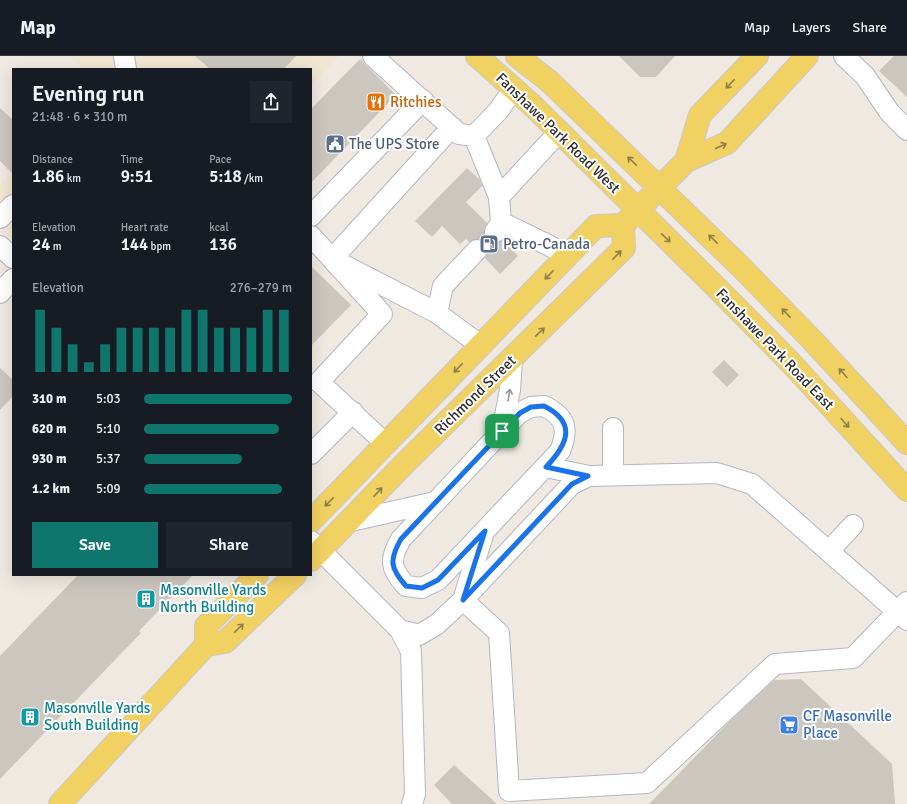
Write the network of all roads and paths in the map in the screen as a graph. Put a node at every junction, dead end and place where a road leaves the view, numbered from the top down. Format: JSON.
{"nodes":[{"id":1,"x":124,"y":56,"type":"edge"},
{"id":2,"x":373,"y":56,"type":"edge"},
{"id":3,"x":477,"y":56,"type":"edge"},
{"id":4,"x":517,"y":56,"type":"edge"},
{"id":5,"x":757,"y":56,"type":"edge"},
{"id":6,"x":807,"y":56,"type":"edge"},
{"id":7,"x":844,"y":56,"type":"edge"},
{"id":8,"x":126,"y":68,"type":"edge"},
{"id":9,"x":514,"y":88,"type":"junction"},
{"id":10,"x":423,"y":100,"type":"junction"},
{"id":11,"x":452,"y":127,"type":"junction"},
{"id":12,"x":907,"y":130,"type":"edge"},
{"id":13,"x":559,"y":132,"type":"junction"},
{"id":14,"x":474,"y":136,"type":"junction"},
{"id":15,"x":686,"y":161,"type":"junction"},
{"id":16,"x":660,"y":188,"type":"junction"},
{"id":17,"x":499,"y":197,"type":"junction"},
{"id":18,"x":12,"y":206,"type":"edge"},
{"id":19,"x":639,"y":211,"type":"junction"},
{"id":20,"x":312,"y":215,"type":"edge"},
{"id":21,"x":0,"y":218,"type":"edge"},
{"id":22,"x":623,"y":225,"type":"junction"},
{"id":23,"x":312,"y":237,"type":"edge"},
{"id":24,"x":0,"y":246,"type":"edge"},
{"id":25,"x":477,"y":250,"type":"tunnel mouth"},
{"id":26,"x":12,"y":257,"type":"edge"},
{"id":27,"x":565,"y":257,"type":"junction"},
{"id":28,"x":332,"y":259,"type":"junction"},
{"id":29,"x":12,"y":280,"type":"edge"},
{"id":30,"x":0,"y":293,"type":"edge"},
{"id":31,"x":437,"y":313,"type":"junction"},
{"id":32,"x":480,"y":345,"type":"junction"},
{"id":33,"x":512,"y":359,"type":"junction"},
{"id":34,"x":315,"y":379,"type":"edge"},
{"id":35,"x":353,"y":412,"type":"junction"},
{"id":36,"x":613,"y":428,"type":"dead end"},
{"id":37,"x":502,"y":431,"type":"junction"},
{"id":38,"x":385,"y":443,"type":"junction"},
{"id":39,"x":907,"y":443,"type":"edge"},
{"id":40,"x":312,"y":453,"type":"edge"},
{"id":41,"x":546,"y":467,"type":"junction"},
{"id":42,"x":613,"y":475,"type":"junction"},
{"id":43,"x":588,"y":476,"type":"junction"},
{"id":44,"x":907,"y":490,"type":"edge"},
{"id":45,"x":435,"y":502,"type":"junction"},
{"id":46,"x":312,"y":520,"type":"edge"},
{"id":47,"x":351,"y":521,"type":"junction"},
{"id":48,"x":853,"y":525,"type":"dead end"},
{"id":49,"x":485,"y":531,"type":"junction"},
{"id":50,"x":314,"y":551,"type":"edge"},
{"id":51,"x":829,"y":551,"type":"junction"},
{"id":52,"x":256,"y":576,"type":"edge"},
{"id":53,"x":294,"y":576,"type":"edge"},
{"id":54,"x":463,"y":600,"type":"junction"},
{"id":55,"x":904,"y":612,"type":"edge"},
{"id":56,"x":400,"y":630,"type":"junction"},
{"id":57,"x":206,"y":645,"type":"junction"},
{"id":58,"x":60,"y":804,"type":"edge"},
{"id":59,"x":412,"y":804,"type":"edge"}],
"edges":[{"from":1,"to":8,"type":"street"},
{"from":2,"to":10,"type":"street"},
{"from":3,"to":9,"type":"main road","name":"Fanshawe Park Road West"},
{"from":16,"to":4,"type":"main road","name":"Fanshawe Park Road West","one_way":true},
{"from":5,"to":15,"type":"main road","one_way":true},
{"from":15,"to":6,"type":"main road","one_way":true},
{"from":7,"to":12,"type":"street"},
{"from":9,"to":13,"type":"main road","name":"Fanshawe Park Road West"},
{"from":9,"to":14,"type":"street"},
{"from":10,"to":11,"type":"street"},
{"from":10,"to":20,"type":"street"},
{"from":11,"to":14,"type":"street"},
{"from":11,"to":28,"type":"street"},
{"from":13,"to":17,"type":"street"},
{"from":13,"to":19,"type":"main road","name":"Fanshawe Park Road West"},
{"from":14,"to":17,"type":"street"},
{"from":15,"to":16,"type":"main road"},
{"from":16,"to":19,"type":"main road"},
{"from":39,"to":16,"type":"main road","one_way":true},
{"from":17,"to":27,"type":"street"},
{"from":18,"to":21,"type":"street"},
{"from":19,"to":22,"type":"main road"},
{"from":19,"to":44,"type":"main road","name":"Fanshawe Park Road East","one_way":true},
{"from":22,"to":27,"type":"main road","name":"Richmond Street"},
{"from":33,"to":22,"type":"main road","name":"Richmond Street","one_way":true},
{"from":23,"to":28,"type":"street"},
{"from":24,"to":26,"type":"street"},
{"from":25,"to":31,"type":"street"},
{"from":27,"to":32,"type":"main road","name":"Richmond Street","one_way":true},
{"from":28,"to":31,"type":"street"},
{"from":28,"to":34,"type":"street"},
{"from":29,"to":30,"type":"street"},
{"from":31,"to":32,"type":"street"},
{"from":32,"to":38,"type":"main road","name":"Richmond Street","one_way":true},
{"from":37,"to":33,"type":"street","one_way":true},
{"from":47,"to":33,"type":"main road","name":"Richmond Street","one_way":true},
{"from":34,"to":35,"type":"street"},
{"from":35,"to":38,"type":"street"},
{"from":35,"to":40,"type":"street"},
{"from":36,"to":42,"type":"street"},
{"from":37,"to":41,"type":"street"},
{"from":37,"to":45,"type":"street"},
{"from":38,"to":46,"type":"main road","name":"Richmond Street","one_way":true},
{"from":41,"to":43,"type":"street"},
{"from":41,"to":49,"type":"street"},
{"from":42,"to":43,"type":"street"},
{"from":42,"to":51,"type":"street"},
{"from":43,"to":54,"type":"street"},
{"from":45,"to":47,"type":"street"},
{"from":45,"to":49,"type":"street"},
{"from":47,"to":50,"type":"main road","name":"Richmond Street"},
{"from":48,"to":51,"type":"street"},
{"from":49,"to":54,"type":"street"},
{"from":50,"to":56,"type":"street"},
{"from":51,"to":55,"type":"street"},
{"from":52,"to":57,"type":"main road"},
{"from":57,"to":53,"type":"main road","one_way":true},
{"from":54,"to":55,"type":"street"},
{"from":54,"to":56,"type":"street"},
{"from":56,"to":59,"type":"street"},
{"from":57,"to":58,"type":"main road"}]}
